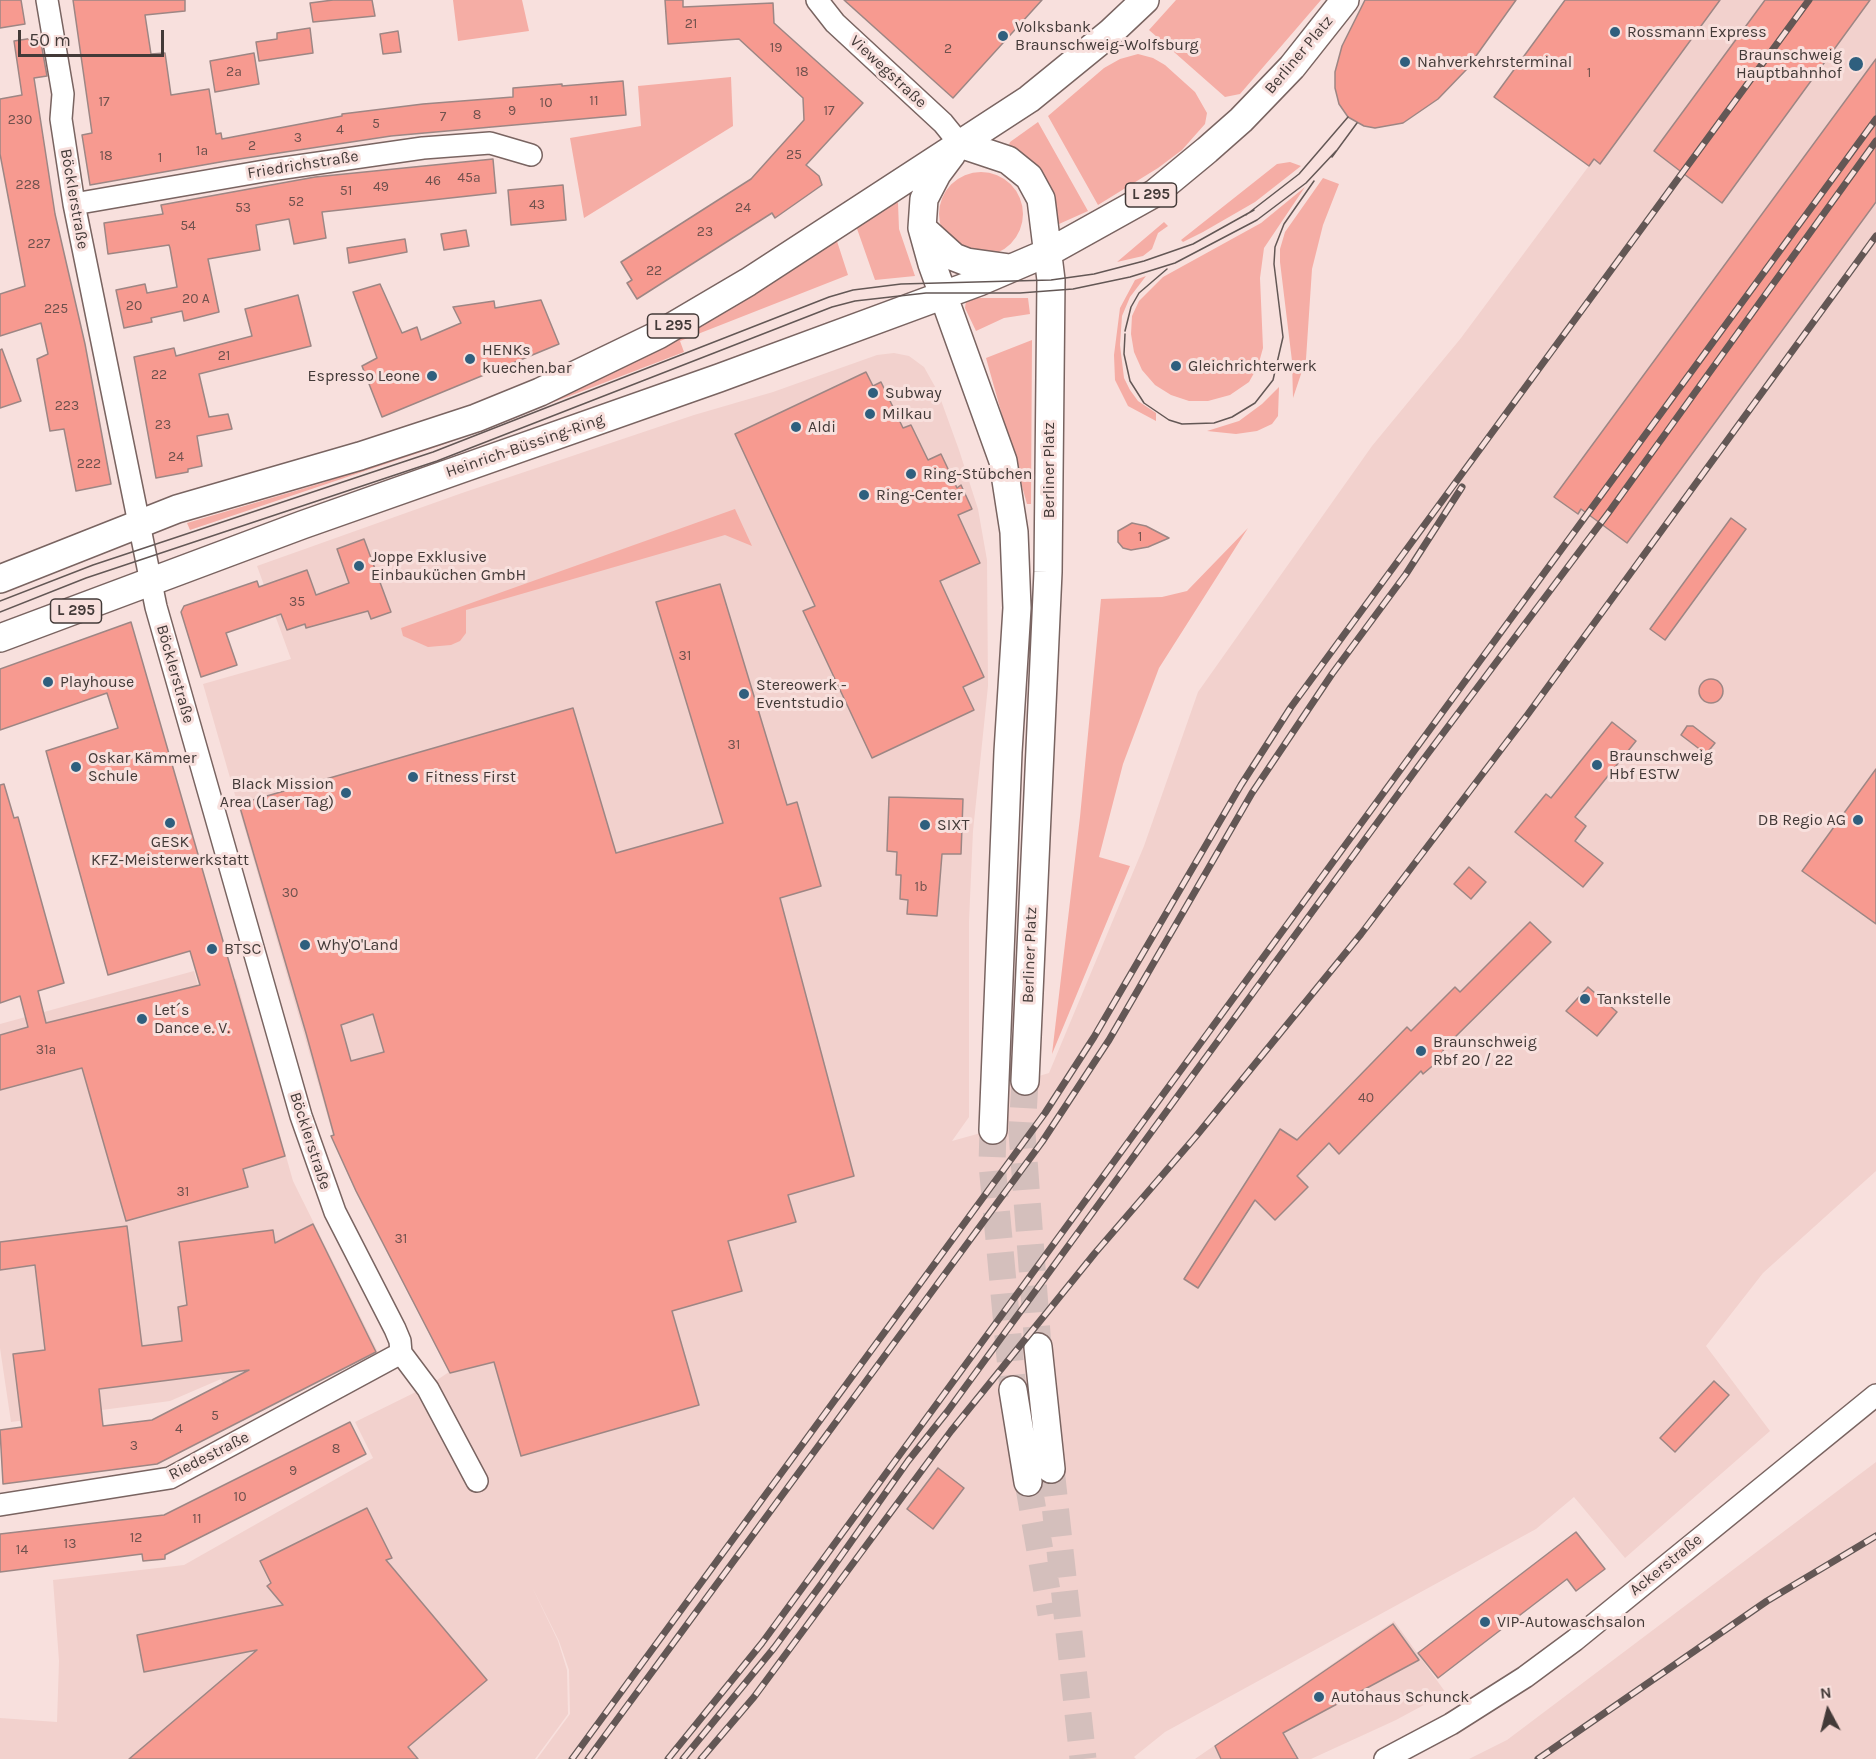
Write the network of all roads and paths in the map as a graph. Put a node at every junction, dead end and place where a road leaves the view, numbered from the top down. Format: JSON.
{"nodes":[{"id":1,"x":47,"y":0,"type":"edge"},
{"id":2,"x":817,"y":0,"type":"edge"},
{"id":3,"x":1145,"y":0,"type":"edge"},
{"id":4,"x":1345,"y":0,"type":"edge"},
{"id":5,"x":960,"y":144,"type":"junction"},
{"id":6,"x":531,"y":155,"type":"dead end"},
{"id":7,"x":74,"y":204,"type":"junction"},
{"id":8,"x":922,"y":228,"type":"junction"},
{"id":9,"x":1049,"y":252,"type":"junction"},
{"id":10,"x":1012,"y":268,"type":"junction"},
{"id":11,"x":943,"y":294,"type":"junction"},
{"id":12,"x":139,"y":522,"type":"junction"},
{"id":13,"x":0,"y":579,"type":"edge"},
{"id":14,"x":151,"y":582,"type":"junction"},
{"id":15,"x":0,"y":638,"type":"edge"},
{"id":16,"x":1025,"y":1081,"type":"tunnel mouth"},
{"id":17,"x":993,"y":1130,"type":"tunnel mouth"},
{"id":18,"x":1038,"y":1347,"type":"tunnel mouth"},
{"id":19,"x":400,"y":1353,"type":"junction"},
{"id":20,"x":1013,"y":1390,"type":"tunnel mouth"},
{"id":21,"x":1876,"y":1395,"type":"edge"},
{"id":22,"x":1051,"y":1469,"type":"tunnel mouth"},
{"id":23,"x":477,"y":1481,"type":"dead end"},
{"id":24,"x":1028,"y":1482,"type":"tunnel mouth"},
{"id":25,"x":0,"y":1505,"type":"edge"},
{"id":26,"x":1385,"y":1759,"type":"edge"}],
"edges":[{"from":1,"to":7,"type":"street","name":"Böcklerstraße"},
{"from":2,"to":5,"type":"street","name":"Viewegstraße"},
{"from":3,"to":5,"type":"main road","number":"L 295"},
{"from":4,"to":9,"type":"main road","name":"Berliner Platz","number":"L 295"},
{"from":5,"to":8,"type":"main road"},
{"from":5,"to":9,"type":"main road"},
{"from":5,"to":12,"type":"main road","number":"L 295"},
{"from":6,"to":7,"type":"street","name":"Friedrichstraße"},
{"from":7,"to":12,"type":"street","name":"Böcklerstraße"},
{"from":8,"to":10,"type":"main road"},
{"from":8,"to":11,"type":"main road","name":"Berliner Platz"},
{"from":9,"to":10,"type":"main road","name":"Heinrich-Büssing-Ring","number":"L 295"},
{"from":9,"to":16,"type":"main road","name":"Berliner Platz"},
{"from":10,"to":11,"type":"main road","name":"Heinrich-Büssing-Ring","number":"L 295"},
{"from":11,"to":14,"type":"main road","name":"Heinrich-Büssing-Ring","number":"L 295"},
{"from":11,"to":17,"type":"main road","name":"Berliner Platz"},
{"from":12,"to":13,"type":"main road","number":"L 295"},
{"from":12,"to":14,"type":"street","name":"Böcklerstraße"},
{"from":14,"to":15,"type":"main road","name":"Heinrich-Büssing-Ring","number":"L 295"},
{"from":14,"to":19,"type":"street","name":"Böcklerstraße"},
{"from":18,"to":22,"type":"main road"},
{"from":19,"to":23,"type":"street","name":"Böcklerstraße"},
{"from":19,"to":25,"type":"street","name":"Riedestraße"},
{"from":20,"to":24,"type":"main road"},
{"from":21,"to":26,"type":"street","name":"Ackerstraße"}]}
